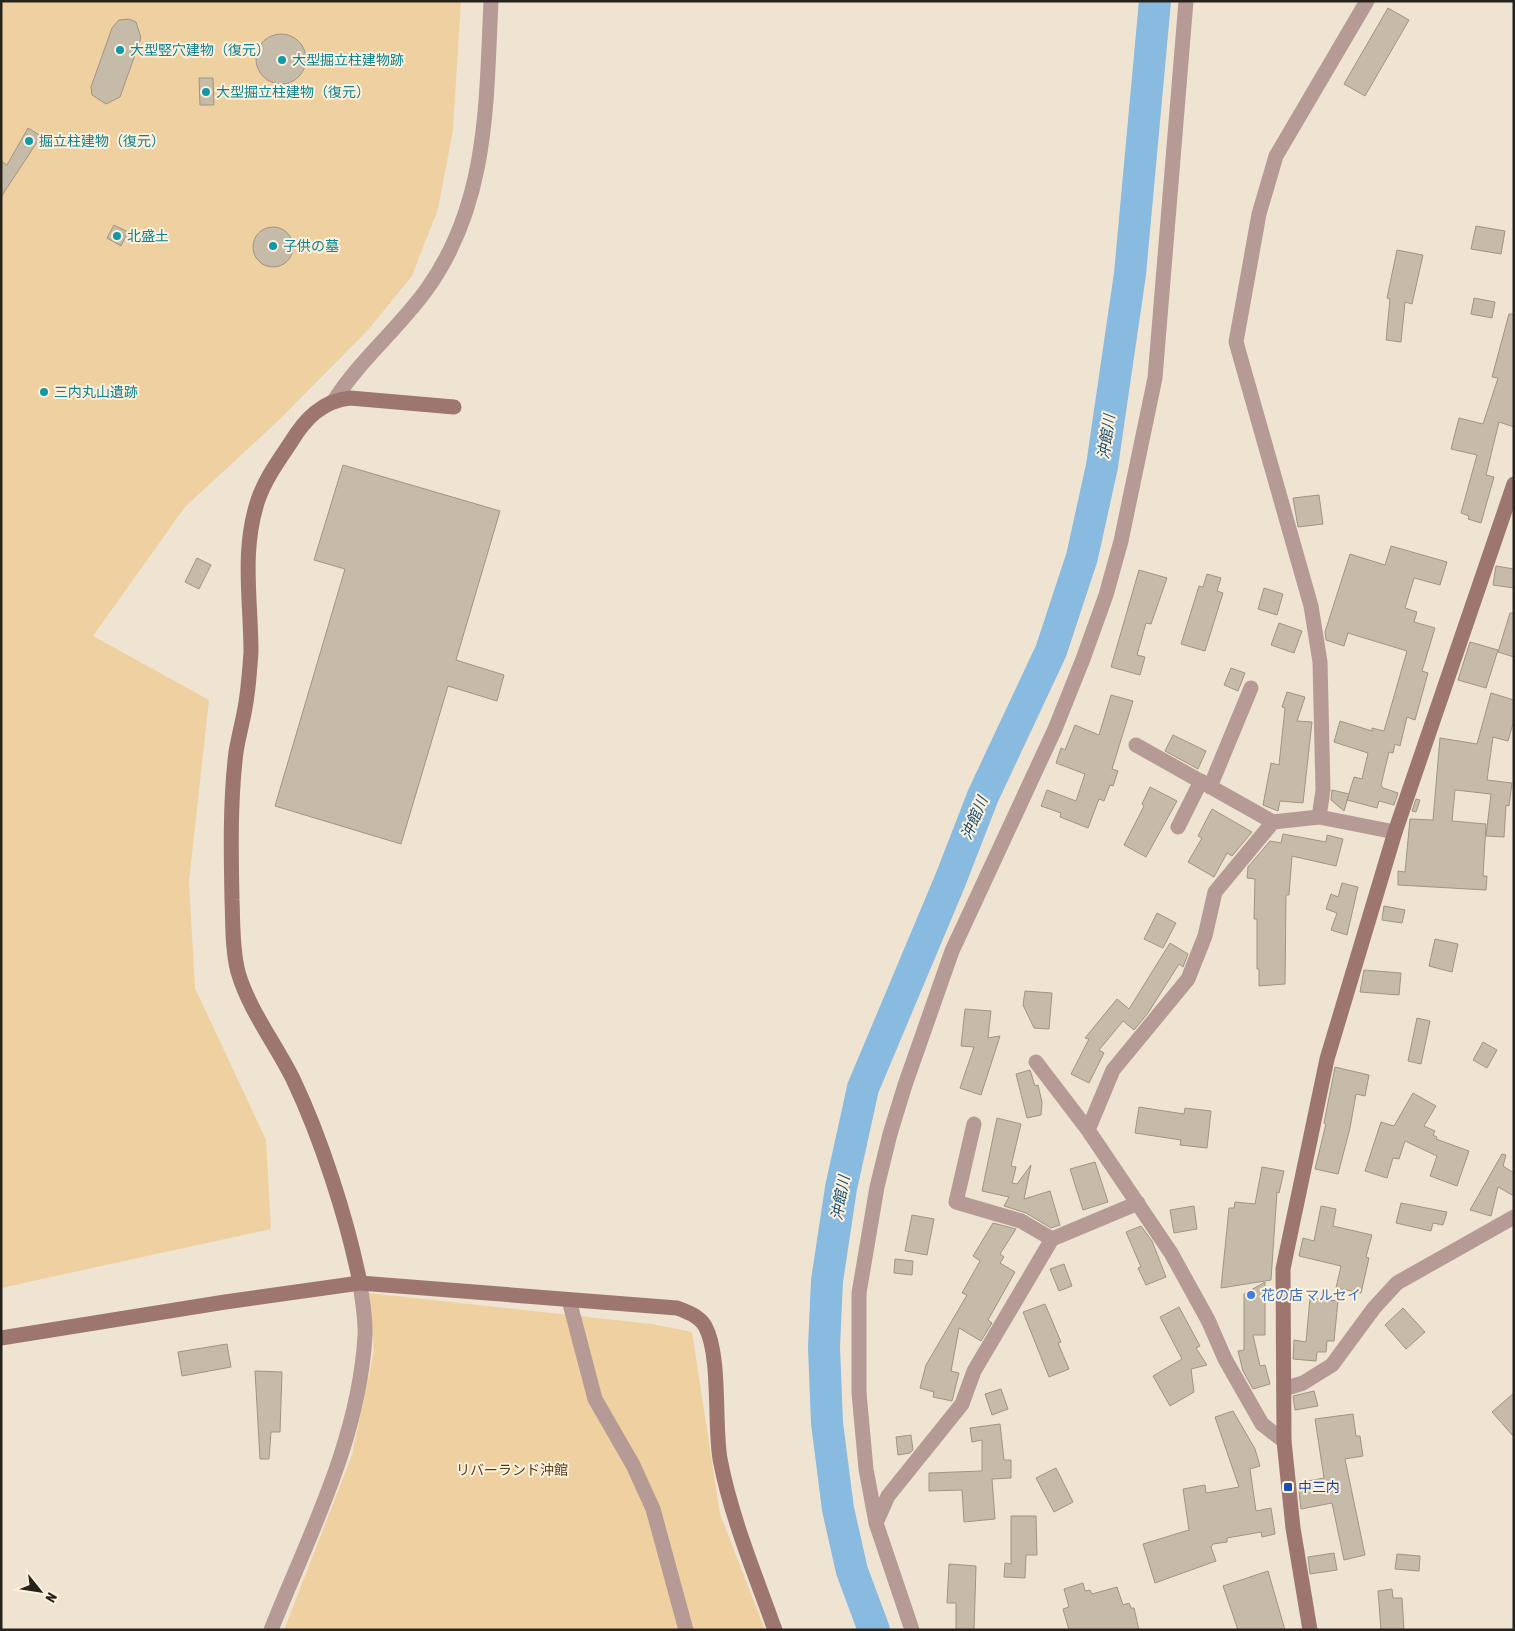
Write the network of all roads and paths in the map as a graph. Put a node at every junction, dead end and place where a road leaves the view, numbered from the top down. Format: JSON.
{"nodes":[{"id":1,"x":491,"y":1,"type":"edge"},
{"id":2,"x":1186,"y":1,"type":"edge"},
{"id":3,"x":1367,"y":1,"type":"edge"},
{"id":4,"x":335,"y":399,"type":"junction"},
{"id":5,"x":454,"y":407,"type":"dead end"},
{"id":6,"x":1514,"y":484,"type":"edge"},
{"id":7,"x":1250,"y":688,"type":"dead end"},
{"id":8,"x":1136,"y":745,"type":"dead end"},
{"id":9,"x":1205,"y":784,"type":"junction"},
{"id":10,"x":1319,"y":816,"type":"junction"},
{"id":11,"x":1273,"y":822,"type":"junction"},
{"id":12,"x":1178,"y":827,"type":"dead end"},
{"id":13,"x":1396,"y":832,"type":"junction"},
{"id":14,"x":1036,"y":1062,"type":"dead end"},
{"id":15,"x":974,"y":1124,"type":"dead end"},
{"id":16,"x":1088,"y":1130,"type":"junction"},
{"id":17,"x":1138,"y":1203,"type":"junction"},
{"id":18,"x":1514,"y":1217,"type":"edge"},
{"id":19,"x":1052,"y":1239,"type":"junction"},
{"id":20,"x":360,"y":1283,"type":"junction"},
{"id":21,"x":568,"y":1300,"type":"junction"},
{"id":22,"x":1,"y":1338,"type":"edge"},
{"id":23,"x":1284,"y":1389,"type":"junction"},
{"id":24,"x":1284,"y":1441,"type":"junction"},
{"id":25,"x":876,"y":1523,"type":"junction"},
{"id":26,"x":271,"y":1630,"type":"edge"},
{"id":27,"x":686,"y":1630,"type":"edge"},
{"id":28,"x":775,"y":1630,"type":"edge"},
{"id":29,"x":912,"y":1630,"type":"edge"},
{"id":30,"x":1310,"y":1630,"type":"edge"}],
"edges":[{"from":1,"to":4,"type":"street"},
{"from":2,"to":25,"type":"street"},
{"from":3,"to":10,"type":"street"},
{"from":4,"to":5,"type":"street"},
{"from":4,"to":20,"type":"street"},
{"from":6,"to":13,"type":"street"},
{"from":7,"to":9,"type":"street"},
{"from":8,"to":9,"type":"street"},
{"from":9,"to":11,"type":"street"},
{"from":9,"to":12,"type":"street"},
{"from":10,"to":11,"type":"street"},
{"from":10,"to":13,"type":"street"},
{"from":11,"to":16,"type":"street"},
{"from":13,"to":23,"type":"street"},
{"from":14,"to":16,"type":"street"},
{"from":15,"to":19,"type":"street"},
{"from":16,"to":17,"type":"street"},
{"from":17,"to":19,"type":"street"},
{"from":17,"to":24,"type":"street"},
{"from":18,"to":23,"type":"street"},
{"from":19,"to":25,"type":"street"},
{"from":20,"to":21,"type":"street"},
{"from":20,"to":22,"type":"street"},
{"from":20,"to":26,"type":"street"},
{"from":21,"to":27,"type":"street"},
{"from":21,"to":28,"type":"street"},
{"from":23,"to":24,"type":"street"},
{"from":24,"to":30,"type":"street"},
{"from":25,"to":29,"type":"street"}]}
